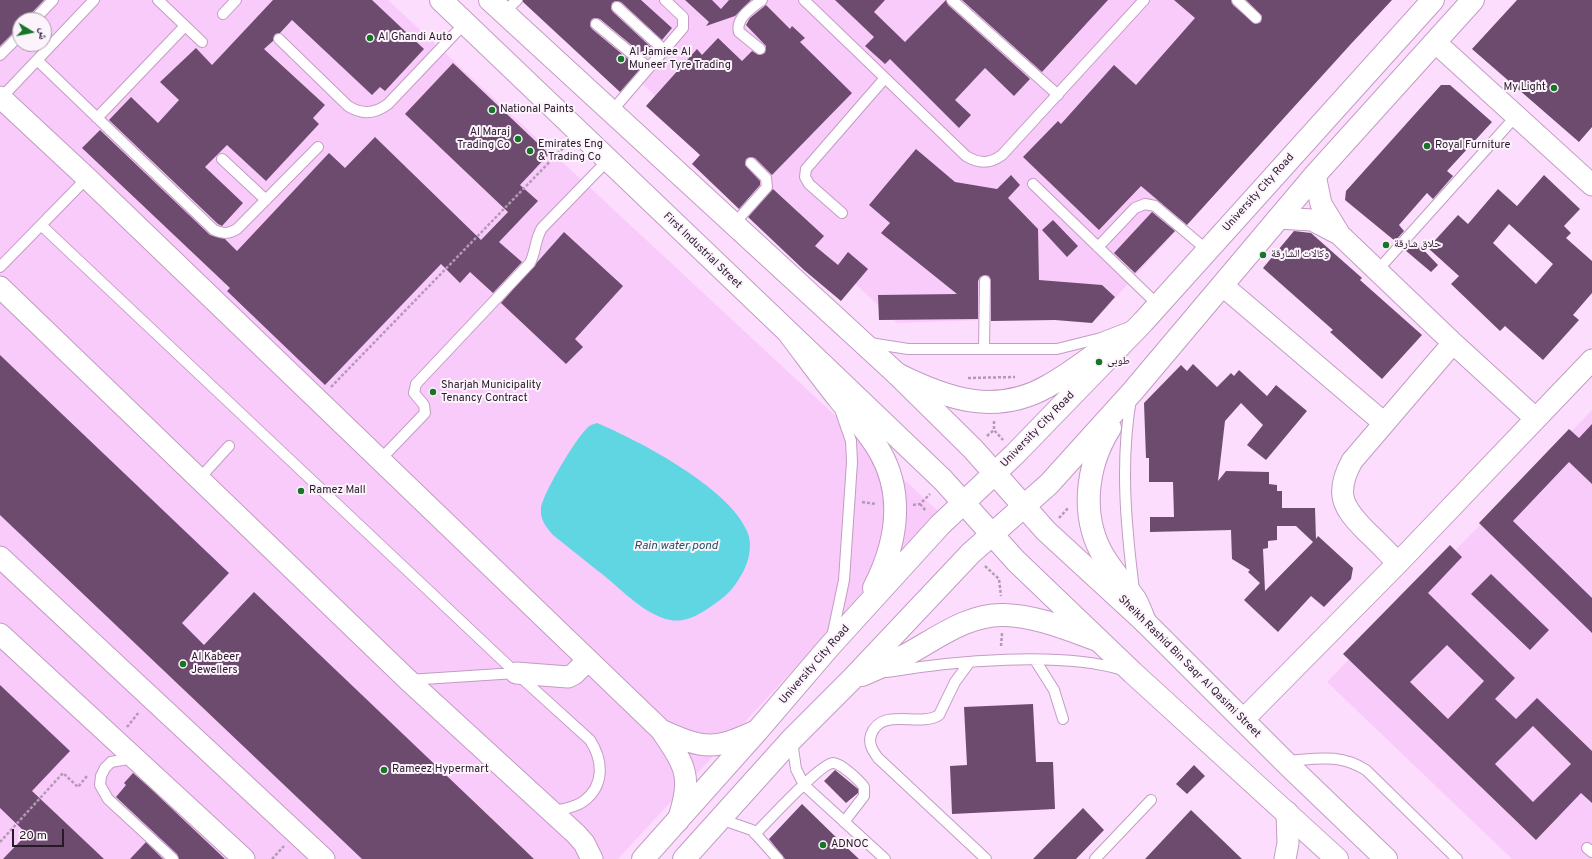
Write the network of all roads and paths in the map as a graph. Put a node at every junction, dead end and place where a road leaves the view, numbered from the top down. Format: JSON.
{"nodes":[{"id":1,"x":53,"y":0,"type":"edge"},
{"id":2,"x":94,"y":0,"type":"edge"},
{"id":3,"x":158,"y":0,"type":"edge"},
{"id":4,"x":236,"y":0,"type":"edge"},
{"id":5,"x":441,"y":0,"type":"edge"},
{"id":6,"x":665,"y":0,"type":"edge"},
{"id":7,"x":762,"y":0,"type":"edge"},
{"id":8,"x":804,"y":0,"type":"edge"},
{"id":9,"x":952,"y":0,"type":"edge"},
{"id":10,"x":1144,"y":0,"type":"edge"},
{"id":11,"x":1236,"y":0,"type":"edge"},
{"id":12,"x":1433,"y":0,"type":"edge"},
{"id":13,"x":1472,"y":0,"type":"edge"},
{"id":14,"x":503,"y":4,"type":"edge"},
{"id":15,"x":617,"y":7,"type":"dead end"},
{"id":16,"x":42,"y":12,"type":"edge"},
{"id":17,"x":223,"y":14,"type":"dead end"},
{"id":18,"x":1256,"y":18,"type":"dead end"},
{"id":19,"x":465,"y":23,"type":"junction"},
{"id":20,"x":596,"y":24,"type":"dead end"},
{"id":21,"x":185,"y":26,"type":"junction"},
{"id":22,"x":278,"y":39,"type":"dead end"},
{"id":23,"x":202,"y":42,"type":"dead end"},
{"id":24,"x":1435,"y":42,"type":"junction"},
{"id":25,"x":12,"y":43,"type":"edge"},
{"id":26,"x":760,"y":49,"type":"dead end"},
{"id":27,"x":665,"y":51,"type":"junction"},
{"id":28,"x":0,"y":56,"type":"edge"},
{"id":29,"x":37,"y":60,"type":"junction"},
{"id":30,"x":649,"y":68,"type":"junction"},
{"id":31,"x":884,"y":78,"type":"junction"},
{"id":32,"x":1058,"y":95,"type":"junction"},
{"id":33,"x":1,"y":98,"type":"edge"},
{"id":34,"x":611,"y":112,"type":"junction"},
{"id":35,"x":1516,"y":116,"type":"junction"},
{"id":36,"x":97,"y":118,"type":"junction"},
{"id":37,"x":579,"y":132,"type":"junction"},
{"id":38,"x":318,"y":147,"type":"dead end"},
{"id":39,"x":222,"y":159,"type":"dead end"},
{"id":40,"x":608,"y":160,"type":"junction"},
{"id":41,"x":751,"y":163,"type":"dead end"},
{"id":42,"x":1315,"y":175,"type":"junction"},
{"id":43,"x":87,"y":178,"type":"junction"},
{"id":44,"x":1033,"y":184,"type":"dead end"},
{"id":45,"x":1592,"y":185,"type":"edge"},
{"id":46,"x":266,"y":200,"type":"junction"},
{"id":47,"x":842,"y":213,"type":"dead end"},
{"id":48,"x":1278,"y":218,"type":"junction"},
{"id":49,"x":41,"y":225,"type":"junction"},
{"id":50,"x":733,"y":225,"type":"junction"},
{"id":51,"x":1340,"y":235,"type":"junction"},
{"id":52,"x":1098,"y":247,"type":"junction"},
{"id":53,"x":1207,"y":250,"type":"junction"},
{"id":54,"x":0,"y":267,"type":"edge"},
{"id":55,"x":1377,"y":270,"type":"junction"},
{"id":56,"x":985,"y":281,"type":"dead end"},
{"id":57,"x":1222,"y":285,"type":"junction"},
{"id":58,"x":0,"y":287,"type":"edge"},
{"id":59,"x":1158,"y":304,"type":"junction"},
{"id":60,"x":1143,"y":322,"type":"junction"},
{"id":61,"x":790,"y":336,"type":"junction"},
{"id":62,"x":859,"y":340,"type":"junction"},
{"id":63,"x":1453,"y":343,"type":"junction"},
{"id":64,"x":984,"y":349,"type":"junction"},
{"id":65,"x":1592,"y":360,"type":"edge"},
{"id":66,"x":897,"y":374,"type":"junction"},
{"id":67,"x":1021,"y":377,"type":"dead end"},
{"id":68,"x":963,"y":378,"type":"dead end"},
{"id":69,"x":1133,"y":391,"type":"junction"},
{"id":70,"x":836,"y":395,"type":"junction"},
{"id":71,"x":318,"y":400,"type":"junction"},
{"id":72,"x":1536,"y":418,"type":"junction"},
{"id":73,"x":1384,"y":423,"type":"junction"},
{"id":74,"x":229,"y":446,"type":"dead end"},
{"id":75,"x":380,"y":460,"type":"junction"},
{"id":76,"x":996,"y":473,"type":"junction"},
{"id":77,"x":198,"y":479,"type":"junction"},
{"id":78,"x":963,"y":503,"type":"junction"},
{"id":79,"x":1023,"y":505,"type":"junction"},
{"id":80,"x":991,"y":534,"type":"junction"},
{"id":81,"x":3,"y":561,"type":"edge"},
{"id":82,"x":1398,"y":563,"type":"junction"},
{"id":83,"x":1135,"y":600,"type":"junction"},
{"id":84,"x":861,"y":612,"type":"junction"},
{"id":85,"x":1145,"y":622,"type":"junction"},
{"id":86,"x":0,"y":634,"type":"edge"},
{"id":87,"x":1098,"y":640,"type":"junction"},
{"id":88,"x":829,"y":647,"type":"junction"},
{"id":89,"x":588,"y":660,"type":"junction"},
{"id":90,"x":1035,"y":660,"type":"junction"},
{"id":91,"x":969,"y":663,"type":"junction"},
{"id":92,"x":516,"y":673,"type":"junction"},
{"id":93,"x":1133,"y":673,"type":"junction"},
{"id":94,"x":853,"y":678,"type":"junction"},
{"id":95,"x":408,"y":680,"type":"junction"},
{"id":96,"x":151,"y":698,"type":"junction"},
{"id":97,"x":1063,"y":719,"type":"dead end"},
{"id":98,"x":1244,"y":720,"type":"junction"},
{"id":99,"x":661,"y":730,"type":"junction"},
{"id":100,"x":758,"y":730,"type":"junction"},
{"id":101,"x":792,"y":739,"type":"junction"},
{"id":102,"x":116,"y":740,"type":"junction"},
{"id":103,"x":136,"y":758,"type":"junction"},
{"id":104,"x":1285,"y":762,"type":"junction"},
{"id":105,"x":88,"y":775,"type":"dead end"},
{"id":106,"x":804,"y":784,"type":"junction"},
{"id":107,"x":1151,"y":800,"type":"dead end"},
{"id":108,"x":552,"y":812,"type":"junction"},
{"id":109,"x":1287,"y":812,"type":"junction"},
{"id":110,"x":720,"y":819,"type":"junction"},
{"id":111,"x":678,"y":821,"type":"junction"},
{"id":112,"x":844,"y":822,"type":"junction"},
{"id":113,"x":755,"y":834,"type":"junction"},
{"id":114,"x":0,"y":842,"type":"edge"},
{"id":115,"x":174,"y":859,"type":"edge"},
{"id":116,"x":244,"y":859,"type":"edge"},
{"id":117,"x":324,"y":859,"type":"edge"},
{"id":118,"x":592,"y":859,"type":"edge"},
{"id":119,"x":642,"y":859,"type":"edge"},
{"id":120,"x":684,"y":859,"type":"edge"},
{"id":121,"x":778,"y":859,"type":"edge"},
{"id":122,"x":885,"y":859,"type":"edge"},
{"id":123,"x":986,"y":859,"type":"edge"},
{"id":124,"x":1095,"y":859,"type":"edge"},
{"id":125,"x":1285,"y":859,"type":"edge"},
{"id":126,"x":1338,"y":859,"type":"edge"},
{"id":127,"x":1386,"y":859,"type":"edge"},
{"id":128,"x":1457,"y":859,"type":"edge"}],
"edges":[{"from":1,"to":16,"type":"lane"},
{"from":2,"to":29,"type":"lane"},
{"from":3,"to":21,"type":"lane"},
{"from":4,"to":17,"type":"lane"},
{"from":5,"to":19,"type":"main road","name":"First Industrial Street"},
{"from":6,"to":27,"type":"lane"},
{"from":7,"to":26,"type":"lane"},
{"from":8,"to":31,"type":"lane"},
{"from":9,"to":32,"type":"lane"},
{"from":10,"to":32,"type":"lane"},
{"from":11,"to":18,"type":"lane"},
{"from":12,"to":53,"type":"main road","name":"University City Road"},
{"from":13,"to":24,"type":"main road"},
{"from":14,"to":34,"type":"main road"},
{"from":15,"to":27,"type":"lane"},
{"from":19,"to":22,"type":"lane"},
{"from":19,"to":37,"type":"main road","name":"First Industrial Street"},
{"from":20,"to":30,"type":"lane"},
{"from":21,"to":23,"type":"lane"},
{"from":21,"to":36,"type":"lane"},
{"from":24,"to":35,"type":"street"},
{"from":24,"to":42,"type":"main road"},
{"from":25,"to":28,"type":"lane"},
{"from":27,"to":30,"type":"lane"},
{"from":29,"to":33,"type":"lane"},
{"from":29,"to":36,"type":"lane"},
{"from":30,"to":34,"type":"lane"},
{"from":31,"to":32,"type":"lane"},
{"from":31,"to":47,"type":"lane"},
{"from":33,"to":43,"type":"street"},
{"from":34,"to":50,"type":"main road"},
{"from":35,"to":45,"type":"street"},
{"from":35,"to":55,"type":"lane"},
{"from":36,"to":46,"type":"lane"},
{"from":37,"to":40,"type":"main road","name":"First Industrial Street"},
{"from":37,"to":71,"type":"path"},
{"from":38,"to":46,"type":"lane"},
{"from":39,"to":46,"type":"lane"},
{"from":40,"to":61,"type":"main road","name":"First Industrial Street"},
{"from":40,"to":75,"type":"lane"},
{"from":41,"to":50,"type":"lane"},
{"from":42,"to":48,"type":"main road"},
{"from":42,"to":51,"type":"street"},
{"from":43,"to":49,"type":"lane"},
{"from":43,"to":71,"type":"street"},
{"from":44,"to":52,"type":"lane"},
{"from":48,"to":51,"type":"street"},
{"from":48,"to":57,"type":"main road"},
{"from":49,"to":54,"type":"lane"},
{"from":49,"to":92,"type":"lane"},
{"from":50,"to":62,"type":"main road"},
{"from":51,"to":55,"type":"street"},
{"from":52,"to":53,"type":"lane"},
{"from":52,"to":59,"type":"lane"},
{"from":53,"to":59,"type":"main road","name":"University City Road"},
{"from":55,"to":63,"type":"street"},
{"from":56,"to":64,"type":"lane"},
{"from":57,"to":69,"type":"main road"},
{"from":57,"to":73,"type":"street"},
{"from":58,"to":77,"type":"street"},
{"from":59,"to":60,"type":"main road","name":"University City Road"},
{"from":60,"to":64,"type":"lane"},
{"from":60,"to":66,"type":"main road"},
{"from":60,"to":76,"type":"main road","name":"University City Road"},
{"from":61,"to":70,"type":"main road"},
{"from":61,"to":78,"type":"main road","name":"First Industrial Street"},
{"from":62,"to":64,"type":"lane"},
{"from":62,"to":66,"type":"main road"},
{"from":63,"to":72,"type":"street"},
{"from":63,"to":73,"type":"street"},
{"from":65,"to":72,"type":"street"},
{"from":66,"to":76,"type":"main road"},
{"from":67,"to":68,"type":"path"},
{"from":69,"to":79,"type":"main road"},
{"from":69,"to":83,"type":"lane"},
{"from":69,"to":83,"type":"main road"},
{"from":70,"to":84,"type":"main road"},
{"from":70,"to":88,"type":"lane"},
{"from":71,"to":75,"type":"street"},
{"from":72,"to":82,"type":"street"},
{"from":73,"to":82,"type":"street"},
{"from":74,"to":77,"type":"lane"},
{"from":75,"to":89,"type":"street"},
{"from":76,"to":78,"type":"main road","name":"University City Road"},
{"from":76,"to":79,"type":"main road","name":"Sheikh Rashid Bin Saqr Al Qasimi Street"},
{"from":77,"to":95,"type":"street"},
{"from":78,"to":80,"type":"main road"},
{"from":78,"to":84,"type":"main road","name":"University City Road"},
{"from":79,"to":80,"type":"main road"},
{"from":79,"to":85,"type":"main road","name":"Sheikh Rashid Bin Saqr Al Qasimi Street"},
{"from":80,"to":87,"type":"main road"},
{"from":80,"to":94,"type":"main road"},
{"from":81,"to":96,"type":"street"},
{"from":82,"to":98,"type":"street"},
{"from":83,"to":85,"type":"main road"},
{"from":84,"to":88,"type":"main road","name":"University City Road"},
{"from":85,"to":98,"type":"main road","name":"Sheikh Rashid Bin Saqr Al Qasimi Street"},
{"from":86,"to":102,"type":"street"},
{"from":87,"to":93,"type":"main road"},
{"from":87,"to":94,"type":"main road"},
{"from":88,"to":100,"type":"main road","name":"University City Road"},
{"from":89,"to":92,"type":"street"},
{"from":89,"to":99,"type":"street"},
{"from":90,"to":91,"type":"lane"},
{"from":90,"to":93,"type":"lane"},
{"from":90,"to":97,"type":"lane"},
{"from":91,"to":94,"type":"lane"},
{"from":91,"to":123,"type":"lane"},
{"from":92,"to":95,"type":"lane"},
{"from":92,"to":108,"type":"lane"},
{"from":93,"to":109,"type":"main road"},
{"from":94,"to":101,"type":"main road"},
{"from":95,"to":108,"type":"street"},
{"from":96,"to":102,"type":"path"},
{"from":96,"to":117,"type":"street"},
{"from":98,"to":104,"type":"main road","name":"Sheikh Rashid Bin Saqr Al Qasimi Street"},
{"from":99,"to":100,"type":"street"},
{"from":99,"to":111,"type":"street"},
{"from":100,"to":111,"type":"main road","name":"University City Road"},
{"from":101,"to":106,"type":"lane"},
{"from":101,"to":110,"type":"main road"},
{"from":102,"to":103,"type":"street"},
{"from":103,"to":115,"type":"lane"},
{"from":103,"to":116,"type":"street"},
{"from":104,"to":127,"type":"main road","name":"Sheikh Rashid Bin Saqr Al Qasimi Street"},
{"from":104,"to":128,"type":"lane"},
{"from":105,"to":114,"type":"path"},
{"from":106,"to":112,"type":"lane"},
{"from":106,"to":112,"type":"lane"},
{"from":106,"to":113,"type":"lane"},
{"from":107,"to":124,"type":"lane"},
{"from":108,"to":118,"type":"street"},
{"from":109,"to":125,"type":"street"},
{"from":109,"to":126,"type":"main road"},
{"from":110,"to":113,"type":"lane"},
{"from":110,"to":120,"type":"main road"},
{"from":111,"to":119,"type":"main road","name":"University City Road"},
{"from":112,"to":122,"type":"lane"},
{"from":113,"to":121,"type":"lane"}]}
